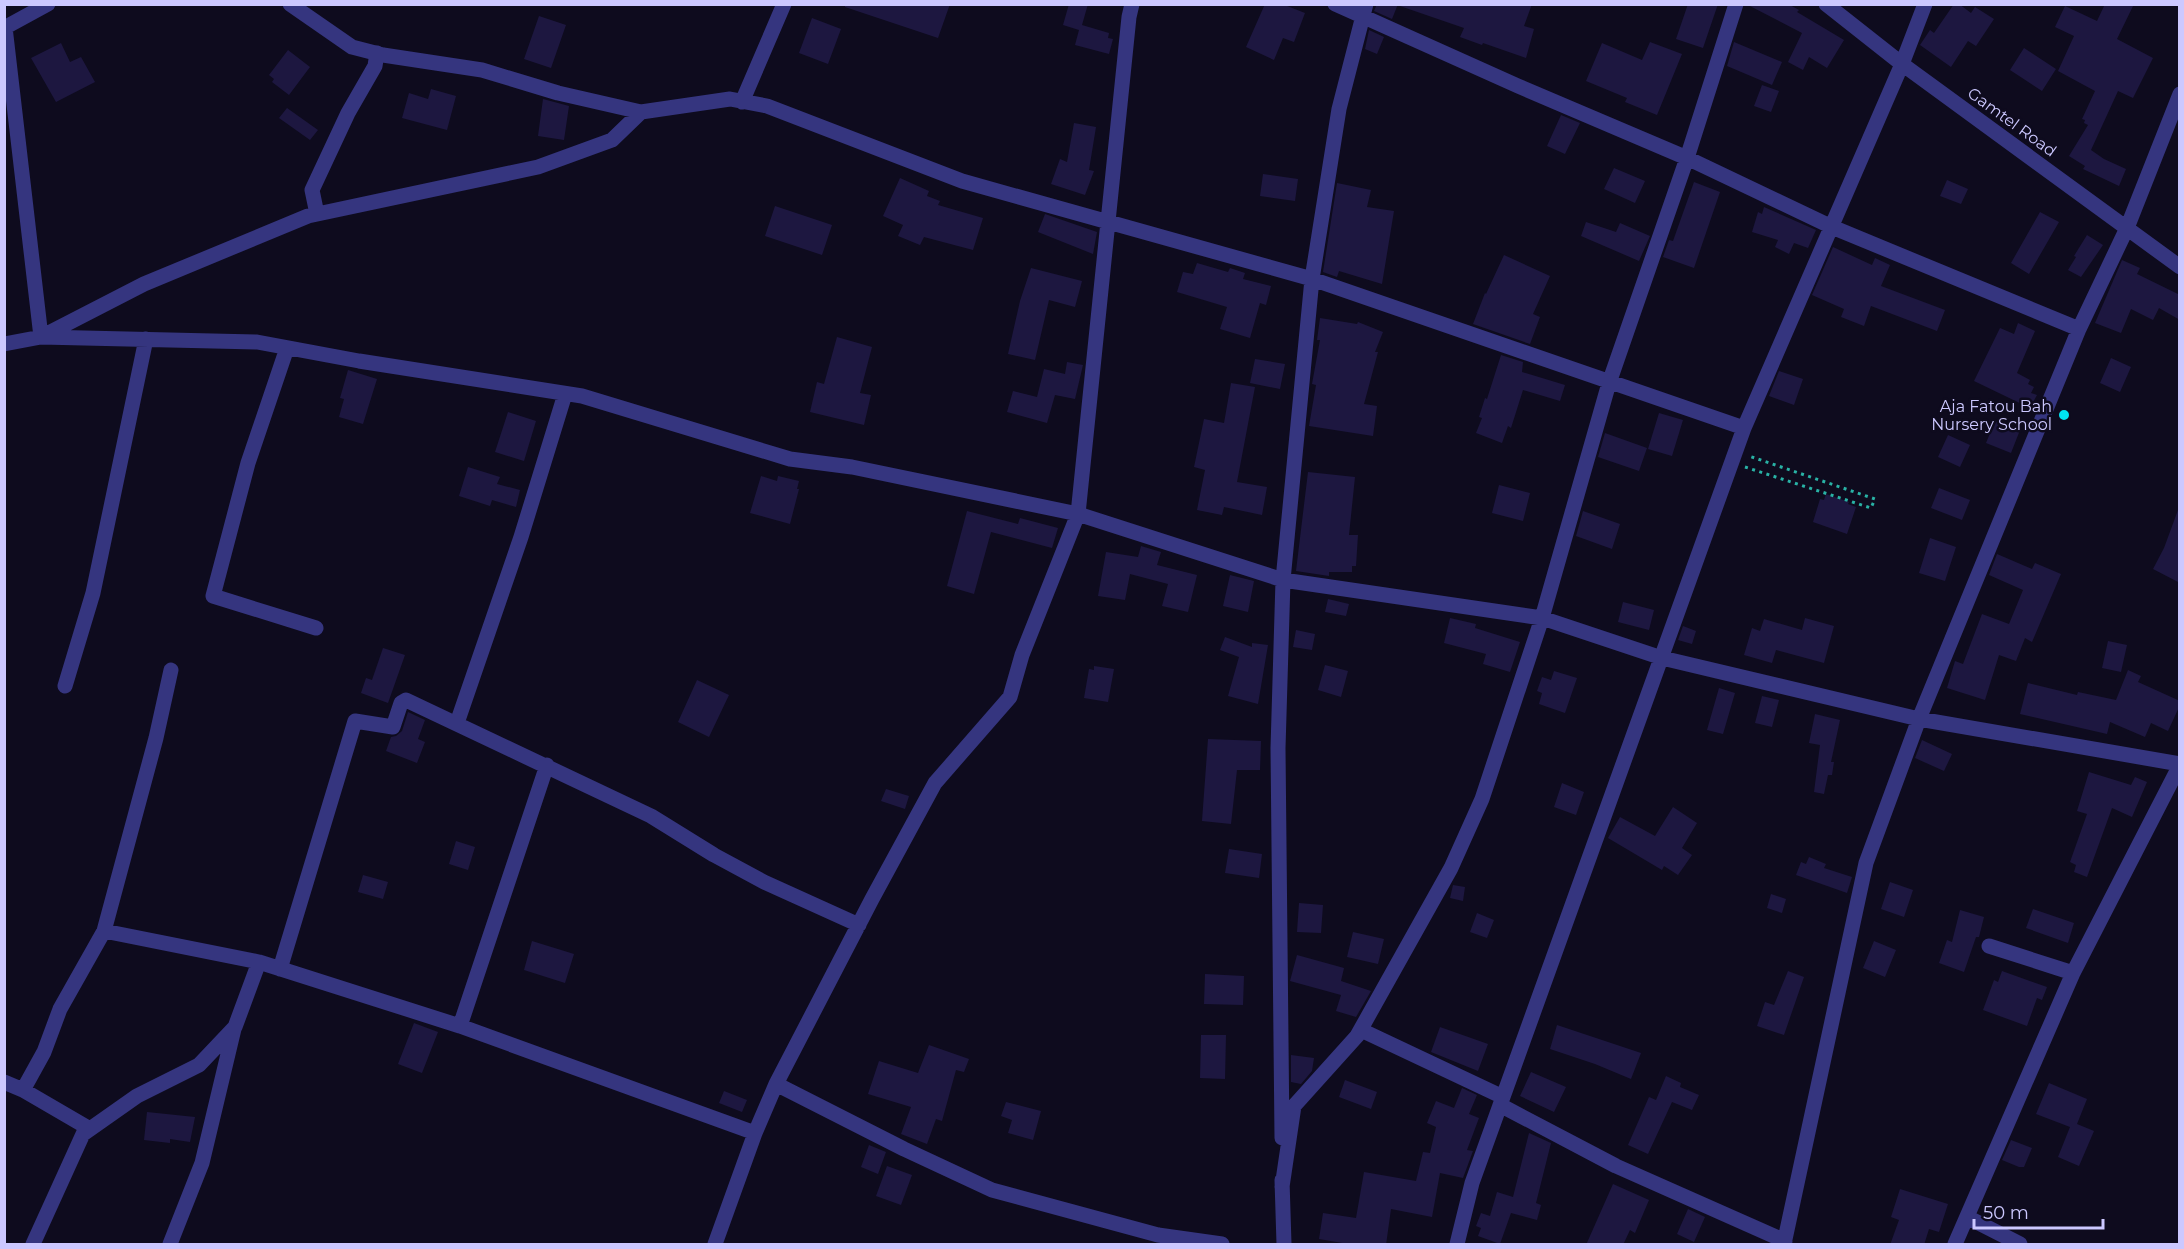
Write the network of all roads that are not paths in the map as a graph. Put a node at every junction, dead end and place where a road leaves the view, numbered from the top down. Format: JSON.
{"nodes":[{"id":1,"x":48,"y":4,"type":"edge"},
{"id":2,"x":290,"y":4,"type":"edge"},
{"id":3,"x":784,"y":4,"type":"edge"},
{"id":4,"x":1132,"y":4,"type":"edge"},
{"id":5,"x":1335,"y":4,"type":"edge"},
{"id":6,"x":1736,"y":4,"type":"edge"},
{"id":7,"x":1826,"y":4,"type":"edge"},
{"id":8,"x":1925,"y":4,"type":"edge"},
{"id":9,"x":1364,"y":10,"type":"edge"},
{"id":10,"x":5,"y":28,"type":"edge"},
{"id":11,"x":376,"y":53,"type":"junction"},
{"id":12,"x":1902,"y":64,"type":"junction"},
{"id":13,"x":2180,"y":94,"type":"edge"},
{"id":14,"x":742,"y":102,"type":"junction"},
{"id":15,"x":641,"y":112,"type":"junction"},
{"id":16,"x":1687,"y":158,"type":"junction"},
{"id":17,"x":317,"y":214,"type":"junction"},
{"id":18,"x":1106,"y":222,"type":"junction"},
{"id":19,"x":1832,"y":227,"type":"junction"},
{"id":20,"x":2127,"y":228,"type":"junction"},
{"id":21,"x":2180,"y":267,"type":"edge"},
{"id":22,"x":1312,"y":279,"type":"junction"},
{"id":23,"x":2079,"y":329,"type":"junction"},
{"id":24,"x":41,"y":337,"type":"junction"},
{"id":25,"x":146,"y":339,"type":"junction"},
{"id":26,"x":4,"y":344,"type":"edge"},
{"id":27,"x":287,"y":348,"type":"junction"},
{"id":28,"x":1609,"y":383,"type":"junction"},
{"id":29,"x":565,"y":394,"type":"junction"},
{"id":30,"x":1744,"y":428,"type":"junction"},
{"id":31,"x":1078,"y":514,"type":"junction"},
{"id":32,"x":1283,"y":580,"type":"junction"},
{"id":33,"x":1542,"y":618,"type":"junction"},
{"id":34,"x":316,"y":628,"type":"dead end"},
{"id":35,"x":1662,"y":658,"type":"junction"},
{"id":36,"x":171,"y":670,"type":"dead end"},
{"id":37,"x":65,"y":686,"type":"dead end"},
{"id":38,"x":1919,"y":719,"type":"junction"},
{"id":39,"x":457,"y":723,"type":"junction"},
{"id":40,"x":2180,"y":764,"type":"edge"},
{"id":41,"x":547,"y":765,"type":"junction"},
{"id":42,"x":859,"y":925,"type":"junction"},
{"id":43,"x":104,"y":931,"type":"junction"},
{"id":44,"x":1989,"y":946,"type":"dead end"},
{"id":45,"x":259,"y":962,"type":"junction"},
{"id":46,"x":280,"y":969,"type":"junction"},
{"id":47,"x":2073,"y":974,"type":"junction"},
{"id":48,"x":460,"y":1026,"type":"junction"},
{"id":49,"x":235,"y":1027,"type":"junction"},
{"id":50,"x":1361,"y":1030,"type":"junction"},
{"id":51,"x":4,"y":1082,"type":"edge"},
{"id":52,"x":776,"y":1084,"type":"junction"},
{"id":53,"x":23,"y":1090,"type":"junction"},
{"id":54,"x":1501,"y":1101,"type":"junction"},
{"id":55,"x":90,"y":1129,"type":"junction"},
{"id":56,"x":755,"y":1133,"type":"junction"},
{"id":57,"x":1282,"y":1187,"type":"junction"},
{"id":58,"x":1967,"y":1217,"type":"junction"},
{"id":59,"x":1157,"y":1240,"type":"edge"},
{"id":60,"x":1784,"y":1243,"type":"edge"},
{"id":61,"x":33,"y":1245,"type":"edge"},
{"id":62,"x":170,"y":1245,"type":"edge"},
{"id":63,"x":715,"y":1245,"type":"edge"},
{"id":64,"x":1222,"y":1245,"type":"edge"},
{"id":65,"x":1284,"y":1245,"type":"edge"},
{"id":66,"x":1457,"y":1245,"type":"edge"},
{"id":67,"x":1955,"y":1245,"type":"edge"},
{"id":68,"x":2020,"y":1245,"type":"edge"}],
"edges":[{"from":1,"to":10,"type":"street"},
{"from":2,"to":11,"type":"street"},
{"from":3,"to":14,"type":"street"},
{"from":4,"to":18,"type":"street"},
{"from":5,"to":9,"type":"street"},
{"from":6,"to":16,"type":"street"},
{"from":7,"to":12,"type":"street","name":"Gamtel Road"},
{"from":8,"to":12,"type":"street"},
{"from":9,"to":16,"type":"street"},
{"from":9,"to":22,"type":"street"},
{"from":10,"to":24,"type":"street"},
{"from":11,"to":15,"type":"street"},
{"from":11,"to":17,"type":"street"},
{"from":12,"to":19,"type":"street"},
{"from":12,"to":20,"type":"street","name":"Gamtel Road"},
{"from":13,"to":20,"type":"street"},
{"from":14,"to":15,"type":"street"},
{"from":14,"to":18,"type":"street"},
{"from":15,"to":17,"type":"street"},
{"from":16,"to":19,"type":"street"},
{"from":16,"to":28,"type":"street"},
{"from":17,"to":24,"type":"street"},
{"from":18,"to":22,"type":"street"},
{"from":18,"to":31,"type":"street"},
{"from":19,"to":23,"type":"street"},
{"from":19,"to":30,"type":"street"},
{"from":20,"to":21,"type":"street","name":"Gamtel Road"},
{"from":20,"to":23,"type":"street"},
{"from":22,"to":28,"type":"street"},
{"from":22,"to":32,"type":"street"},
{"from":23,"to":38,"type":"street"},
{"from":24,"to":25,"type":"street"},
{"from":24,"to":26,"type":"street"},
{"from":25,"to":27,"type":"street"},
{"from":25,"to":37,"type":"street"},
{"from":27,"to":29,"type":"street"},
{"from":27,"to":34,"type":"street"},
{"from":28,"to":30,"type":"street"},
{"from":28,"to":33,"type":"street"},
{"from":29,"to":31,"type":"street"},
{"from":29,"to":39,"type":"street"},
{"from":30,"to":35,"type":"street"},
{"from":31,"to":32,"type":"street"},
{"from":31,"to":42,"type":"street"},
{"from":32,"to":33,"type":"street"},
{"from":32,"to":57,"type":"street"},
{"from":33,"to":35,"type":"street"},
{"from":33,"to":50,"type":"street"},
{"from":35,"to":38,"type":"street"},
{"from":35,"to":54,"type":"street"},
{"from":36,"to":43,"type":"street"},
{"from":38,"to":40,"type":"street"},
{"from":38,"to":60,"type":"street"},
{"from":39,"to":41,"type":"street"},
{"from":39,"to":46,"type":"street"},
{"from":40,"to":47,"type":"street"},
{"from":41,"to":42,"type":"street"},
{"from":41,"to":48,"type":"street"},
{"from":42,"to":52,"type":"street"},
{"from":43,"to":45,"type":"street"},
{"from":43,"to":53,"type":"street"},
{"from":44,"to":47,"type":"street"},
{"from":45,"to":46,"type":"street"},
{"from":45,"to":49,"type":"street"},
{"from":46,"to":48,"type":"street"},
{"from":47,"to":58,"type":"street"},
{"from":48,"to":56,"type":"street"},
{"from":49,"to":55,"type":"street"},
{"from":49,"to":62,"type":"street"},
{"from":50,"to":54,"type":"street"},
{"from":50,"to":57,"type":"street"},
{"from":51,"to":53,"type":"street"},
{"from":52,"to":56,"type":"street"},
{"from":52,"to":59,"type":"street"},
{"from":53,"to":55,"type":"street"},
{"from":54,"to":60,"type":"street"},
{"from":54,"to":66,"type":"street"},
{"from":55,"to":61,"type":"street"},
{"from":56,"to":63,"type":"street"},
{"from":57,"to":65,"type":"street"},
{"from":58,"to":67,"type":"street"},
{"from":58,"to":68,"type":"street"},
{"from":59,"to":64,"type":"street"}]}
